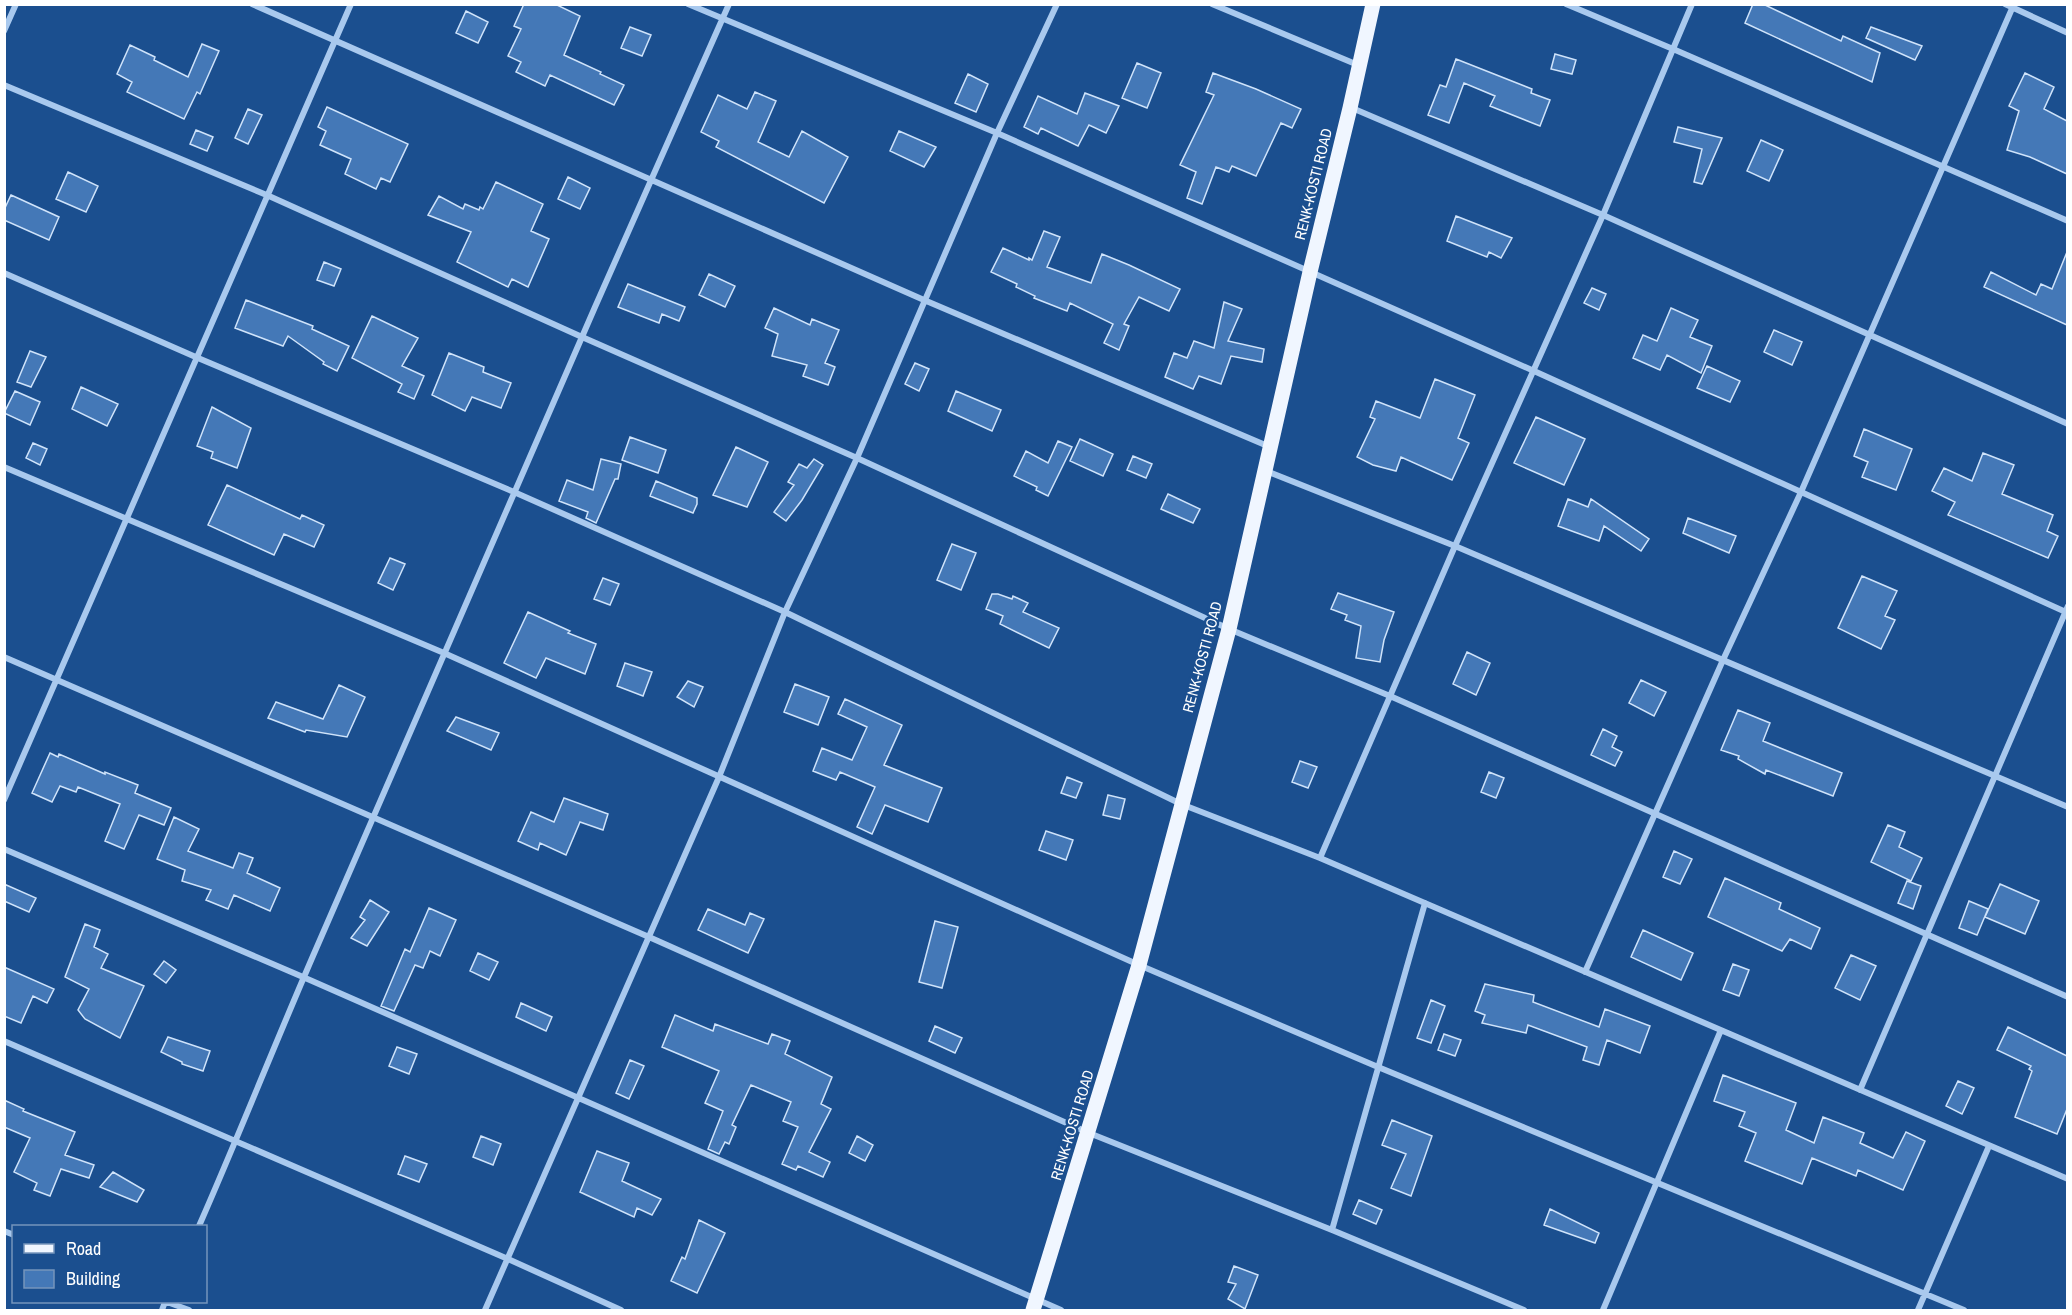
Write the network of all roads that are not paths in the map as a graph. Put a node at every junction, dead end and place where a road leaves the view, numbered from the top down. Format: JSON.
{"nodes":[{"id":1,"x":16,"y":4,"type":"edge"},
{"id":2,"x":252,"y":4,"type":"edge"},
{"id":3,"x":351,"y":4,"type":"edge"},
{"id":4,"x":688,"y":4,"type":"edge"},
{"id":5,"x":729,"y":4,"type":"edge"},
{"id":6,"x":1057,"y":4,"type":"edge"},
{"id":7,"x":1212,"y":4,"type":"edge"},
{"id":8,"x":1373,"y":4,"type":"edge"},
{"id":9,"x":1566,"y":4,"type":"edge"},
{"id":10,"x":1692,"y":4,"type":"edge"},
{"id":11,"x":2005,"y":4,"type":"edge"},
{"id":12,"x":2013,"y":6,"type":"edge"},
{"id":13,"x":722,"y":20,"type":"junction"},
{"id":14,"x":4,"y":31,"type":"edge"},
{"id":15,"x":2067,"y":33,"type":"edge"},
{"id":16,"x":336,"y":40,"type":"junction"},
{"id":17,"x":1673,"y":49,"type":"junction"},
{"id":18,"x":1359,"y":65,"type":"junction"},
{"id":19,"x":4,"y":85,"type":"edge"},
{"id":20,"x":1350,"y":108,"type":"junction"},
{"id":21,"x":997,"y":134,"type":"junction"},
{"id":22,"x":1942,"y":166,"type":"junction"},
{"id":23,"x":652,"y":179,"type":"junction"},
{"id":24,"x":269,"y":196,"type":"junction"},
{"id":25,"x":1603,"y":215,"type":"junction"},
{"id":26,"x":2067,"y":221,"type":"edge"},
{"id":27,"x":1310,"y":272,"type":"junction"},
{"id":28,"x":4,"y":273,"type":"edge"},
{"id":29,"x":924,"y":300,"type":"junction"},
{"id":30,"x":1869,"y":334,"type":"junction"},
{"id":31,"x":582,"y":337,"type":"junction"},
{"id":32,"x":198,"y":358,"type":"junction"},
{"id":33,"x":1534,"y":371,"type":"junction"},
{"id":34,"x":2067,"y":424,"type":"edge"},
{"id":35,"x":1271,"y":447,"type":"junction"},
{"id":36,"x":857,"y":458,"type":"junction"},
{"id":37,"x":4,"y":467,"type":"edge"},
{"id":38,"x":1265,"y":471,"type":"junction"},
{"id":39,"x":514,"y":492,"type":"junction"},
{"id":40,"x":1800,"y":492,"type":"junction"},
{"id":41,"x":127,"y":519,"type":"junction"},
{"id":42,"x":1455,"y":546,"type":"junction"},
{"id":43,"x":2067,"y":610,"type":"edge"},
{"id":44,"x":785,"y":612,"type":"junction"},
{"id":45,"x":1229,"y":629,"type":"junction"},
{"id":46,"x":444,"y":653,"type":"junction"},
{"id":47,"x":4,"y":657,"type":"edge"},
{"id":48,"x":1723,"y":660,"type":"junction"},
{"id":49,"x":58,"y":679,"type":"junction"},
{"id":50,"x":1390,"y":696,"type":"junction"},
{"id":51,"x":1995,"y":776,"type":"junction"},
{"id":52,"x":719,"y":777,"type":"junction"},
{"id":53,"x":4,"y":800,"type":"edge"},
{"id":54,"x":1181,"y":804,"type":"junction"},
{"id":55,"x":2067,"y":807,"type":"edge"},
{"id":56,"x":1654,"y":814,"type":"junction"},
{"id":57,"x":373,"y":817,"type":"junction"},
{"id":58,"x":4,"y":849,"type":"edge"},
{"id":59,"x":1320,"y":858,"type":"junction"},
{"id":60,"x":1425,"y":903,"type":"junction"},
{"id":61,"x":1926,"y":936,"type":"junction"},
{"id":62,"x":649,"y":937,"type":"junction"},
{"id":63,"x":1139,"y":965,"type":"junction"},
{"id":64,"x":1585,"y":972,"type":"junction"},
{"id":65,"x":303,"y":977,"type":"junction"},
{"id":66,"x":2067,"y":997,"type":"edge"},
{"id":67,"x":1721,"y":1030,"type":"junction"},
{"id":68,"x":4,"y":1041,"type":"edge"},
{"id":69,"x":1378,"y":1067,"type":"junction"},
{"id":70,"x":1860,"y":1090,"type":"junction"},
{"id":71,"x":578,"y":1099,"type":"junction"},
{"id":72,"x":1089,"y":1133,"type":"junction"},
{"id":73,"x":236,"y":1142,"type":"junction"},
{"id":74,"x":1989,"y":1146,"type":"junction"},
{"id":75,"x":2067,"y":1179,"type":"edge"},
{"id":76,"x":1656,"y":1183,"type":"junction"},
{"id":77,"x":200,"y":1225,"type":"edge"},
{"id":78,"x":1332,"y":1230,"type":"junction"},
{"id":79,"x":508,"y":1259,"type":"junction"},
{"id":80,"x":1925,"y":1294,"type":"junction"},
{"id":81,"x":169,"y":1303,"type":"edge"},
{"id":82,"x":1035,"y":1306,"type":"edge"},
{"id":83,"x":189,"y":1311,"type":"edge"},
{"id":84,"x":484,"y":1311,"type":"edge"},
{"id":85,"x":621,"y":1311,"type":"edge"},
{"id":86,"x":1061,"y":1311,"type":"edge"},
{"id":87,"x":1524,"y":1311,"type":"edge"},
{"id":88,"x":1603,"y":1311,"type":"edge"},
{"id":89,"x":1918,"y":1311,"type":"edge"},
{"id":90,"x":1964,"y":1311,"type":"edge"}],
"edges":[{"from":1,"to":14,"type":"street"},
{"from":2,"to":16,"type":"street"},
{"from":3,"to":16,"type":"street"},
{"from":4,"to":13,"type":"street"},
{"from":5,"to":13,"type":"street"},
{"from":6,"to":21,"type":"street"},
{"from":7,"to":18,"type":"street"},
{"from":8,"to":18,"type":"main road","name":"RENK-KOSTI ROAD"},
{"from":9,"to":17,"type":"street"},
{"from":10,"to":17,"type":"street"},
{"from":11,"to":12,"type":"street"},
{"from":12,"to":15,"type":"street"},
{"from":12,"to":22,"type":"street"},
{"from":13,"to":21,"type":"street"},
{"from":13,"to":23,"type":"street"},
{"from":16,"to":23,"type":"street"},
{"from":16,"to":24,"type":"street"},
{"from":17,"to":22,"type":"street"},
{"from":17,"to":25,"type":"street"},
{"from":18,"to":20,"type":"main road","name":"RENK-KOSTI ROAD"},
{"from":19,"to":24,"type":"street"},
{"from":20,"to":25,"type":"street"},
{"from":20,"to":27,"type":"main road","name":"RENK-KOSTI ROAD"},
{"from":21,"to":27,"type":"street"},
{"from":21,"to":29,"type":"street"},
{"from":22,"to":26,"type":"street"},
{"from":22,"to":30,"type":"street"},
{"from":23,"to":29,"type":"street"},
{"from":23,"to":31,"type":"street"},
{"from":24,"to":31,"type":"street"},
{"from":24,"to":32,"type":"street"},
{"from":25,"to":30,"type":"street"},
{"from":25,"to":33,"type":"street"},
{"from":27,"to":33,"type":"street"},
{"from":27,"to":35,"type":"main road","name":"RENK-KOSTI ROAD"},
{"from":28,"to":32,"type":"street"},
{"from":29,"to":35,"type":"street"},
{"from":29,"to":36,"type":"street"},
{"from":30,"to":34,"type":"street"},
{"from":30,"to":40,"type":"street"},
{"from":31,"to":36,"type":"street"},
{"from":31,"to":39,"type":"street"},
{"from":32,"to":39,"type":"street"},
{"from":32,"to":41,"type":"street"},
{"from":33,"to":40,"type":"street"},
{"from":33,"to":42,"type":"street"},
{"from":35,"to":38,"type":"main road","name":"RENK-KOSTI ROAD"},
{"from":36,"to":44,"type":"street"},
{"from":36,"to":45,"type":"street"},
{"from":37,"to":41,"type":"street"},
{"from":38,"to":42,"type":"street"},
{"from":38,"to":45,"type":"main road","name":"RENK-KOSTI ROAD"},
{"from":39,"to":44,"type":"street"},
{"from":39,"to":46,"type":"street"},
{"from":40,"to":43,"type":"street"},
{"from":40,"to":48,"type":"street"},
{"from":41,"to":46,"type":"street"},
{"from":41,"to":49,"type":"street"},
{"from":42,"to":48,"type":"street"},
{"from":42,"to":50,"type":"street"},
{"from":43,"to":51,"type":"street"},
{"from":44,"to":52,"type":"street"},
{"from":44,"to":54,"type":"street"},
{"from":45,"to":50,"type":"street"},
{"from":45,"to":54,"type":"main road","name":"RENK-KOSTI ROAD"},
{"from":46,"to":52,"type":"street"},
{"from":46,"to":57,"type":"street"},
{"from":47,"to":49,"type":"street"},
{"from":48,"to":51,"type":"street"},
{"from":48,"to":56,"type":"street"},
{"from":49,"to":53,"type":"street"},
{"from":49,"to":57,"type":"street"},
{"from":50,"to":56,"type":"street"},
{"from":50,"to":59,"type":"street"},
{"from":51,"to":55,"type":"street"},
{"from":51,"to":61,"type":"street"},
{"from":52,"to":62,"type":"street"},
{"from":52,"to":63,"type":"street"},
{"from":54,"to":59,"type":"street"},
{"from":54,"to":63,"type":"main road","name":"RENK-KOSTI ROAD"},
{"from":56,"to":61,"type":"street"},
{"from":56,"to":64,"type":"street"},
{"from":57,"to":62,"type":"street"},
{"from":57,"to":65,"type":"street"},
{"from":58,"to":65,"type":"street"},
{"from":59,"to":60,"type":"street"},
{"from":60,"to":64,"type":"street"},
{"from":60,"to":69,"type":"street"},
{"from":61,"to":66,"type":"street"},
{"from":61,"to":70,"type":"street"},
{"from":62,"to":71,"type":"street"},
{"from":62,"to":72,"type":"street"},
{"from":63,"to":69,"type":"street"},
{"from":63,"to":72,"type":"main road","name":"RENK-KOSTI ROAD"},
{"from":64,"to":67,"type":"street"},
{"from":65,"to":71,"type":"street"},
{"from":65,"to":73,"type":"street"},
{"from":67,"to":70,"type":"street"},
{"from":67,"to":76,"type":"street"},
{"from":68,"to":73,"type":"street"},
{"from":69,"to":76,"type":"street"},
{"from":69,"to":78,"type":"street"},
{"from":70,"to":74,"type":"street"},
{"from":71,"to":79,"type":"street"},
{"from":71,"to":82,"type":"street"},
{"from":72,"to":78,"type":"street"},
{"from":72,"to":82,"type":"main road","name":"RENK-KOSTI ROAD"},
{"from":73,"to":77,"type":"street"},
{"from":73,"to":79,"type":"street"},
{"from":74,"to":75,"type":"street"},
{"from":74,"to":80,"type":"street"},
{"from":76,"to":80,"type":"street"},
{"from":76,"to":88,"type":"street"},
{"from":78,"to":87,"type":"street"},
{"from":79,"to":84,"type":"street"},
{"from":79,"to":85,"type":"street"},
{"from":80,"to":89,"type":"street"},
{"from":80,"to":90,"type":"street"},
{"from":81,"to":83,"type":"street"},
{"from":82,"to":86,"type":"street"}]}
